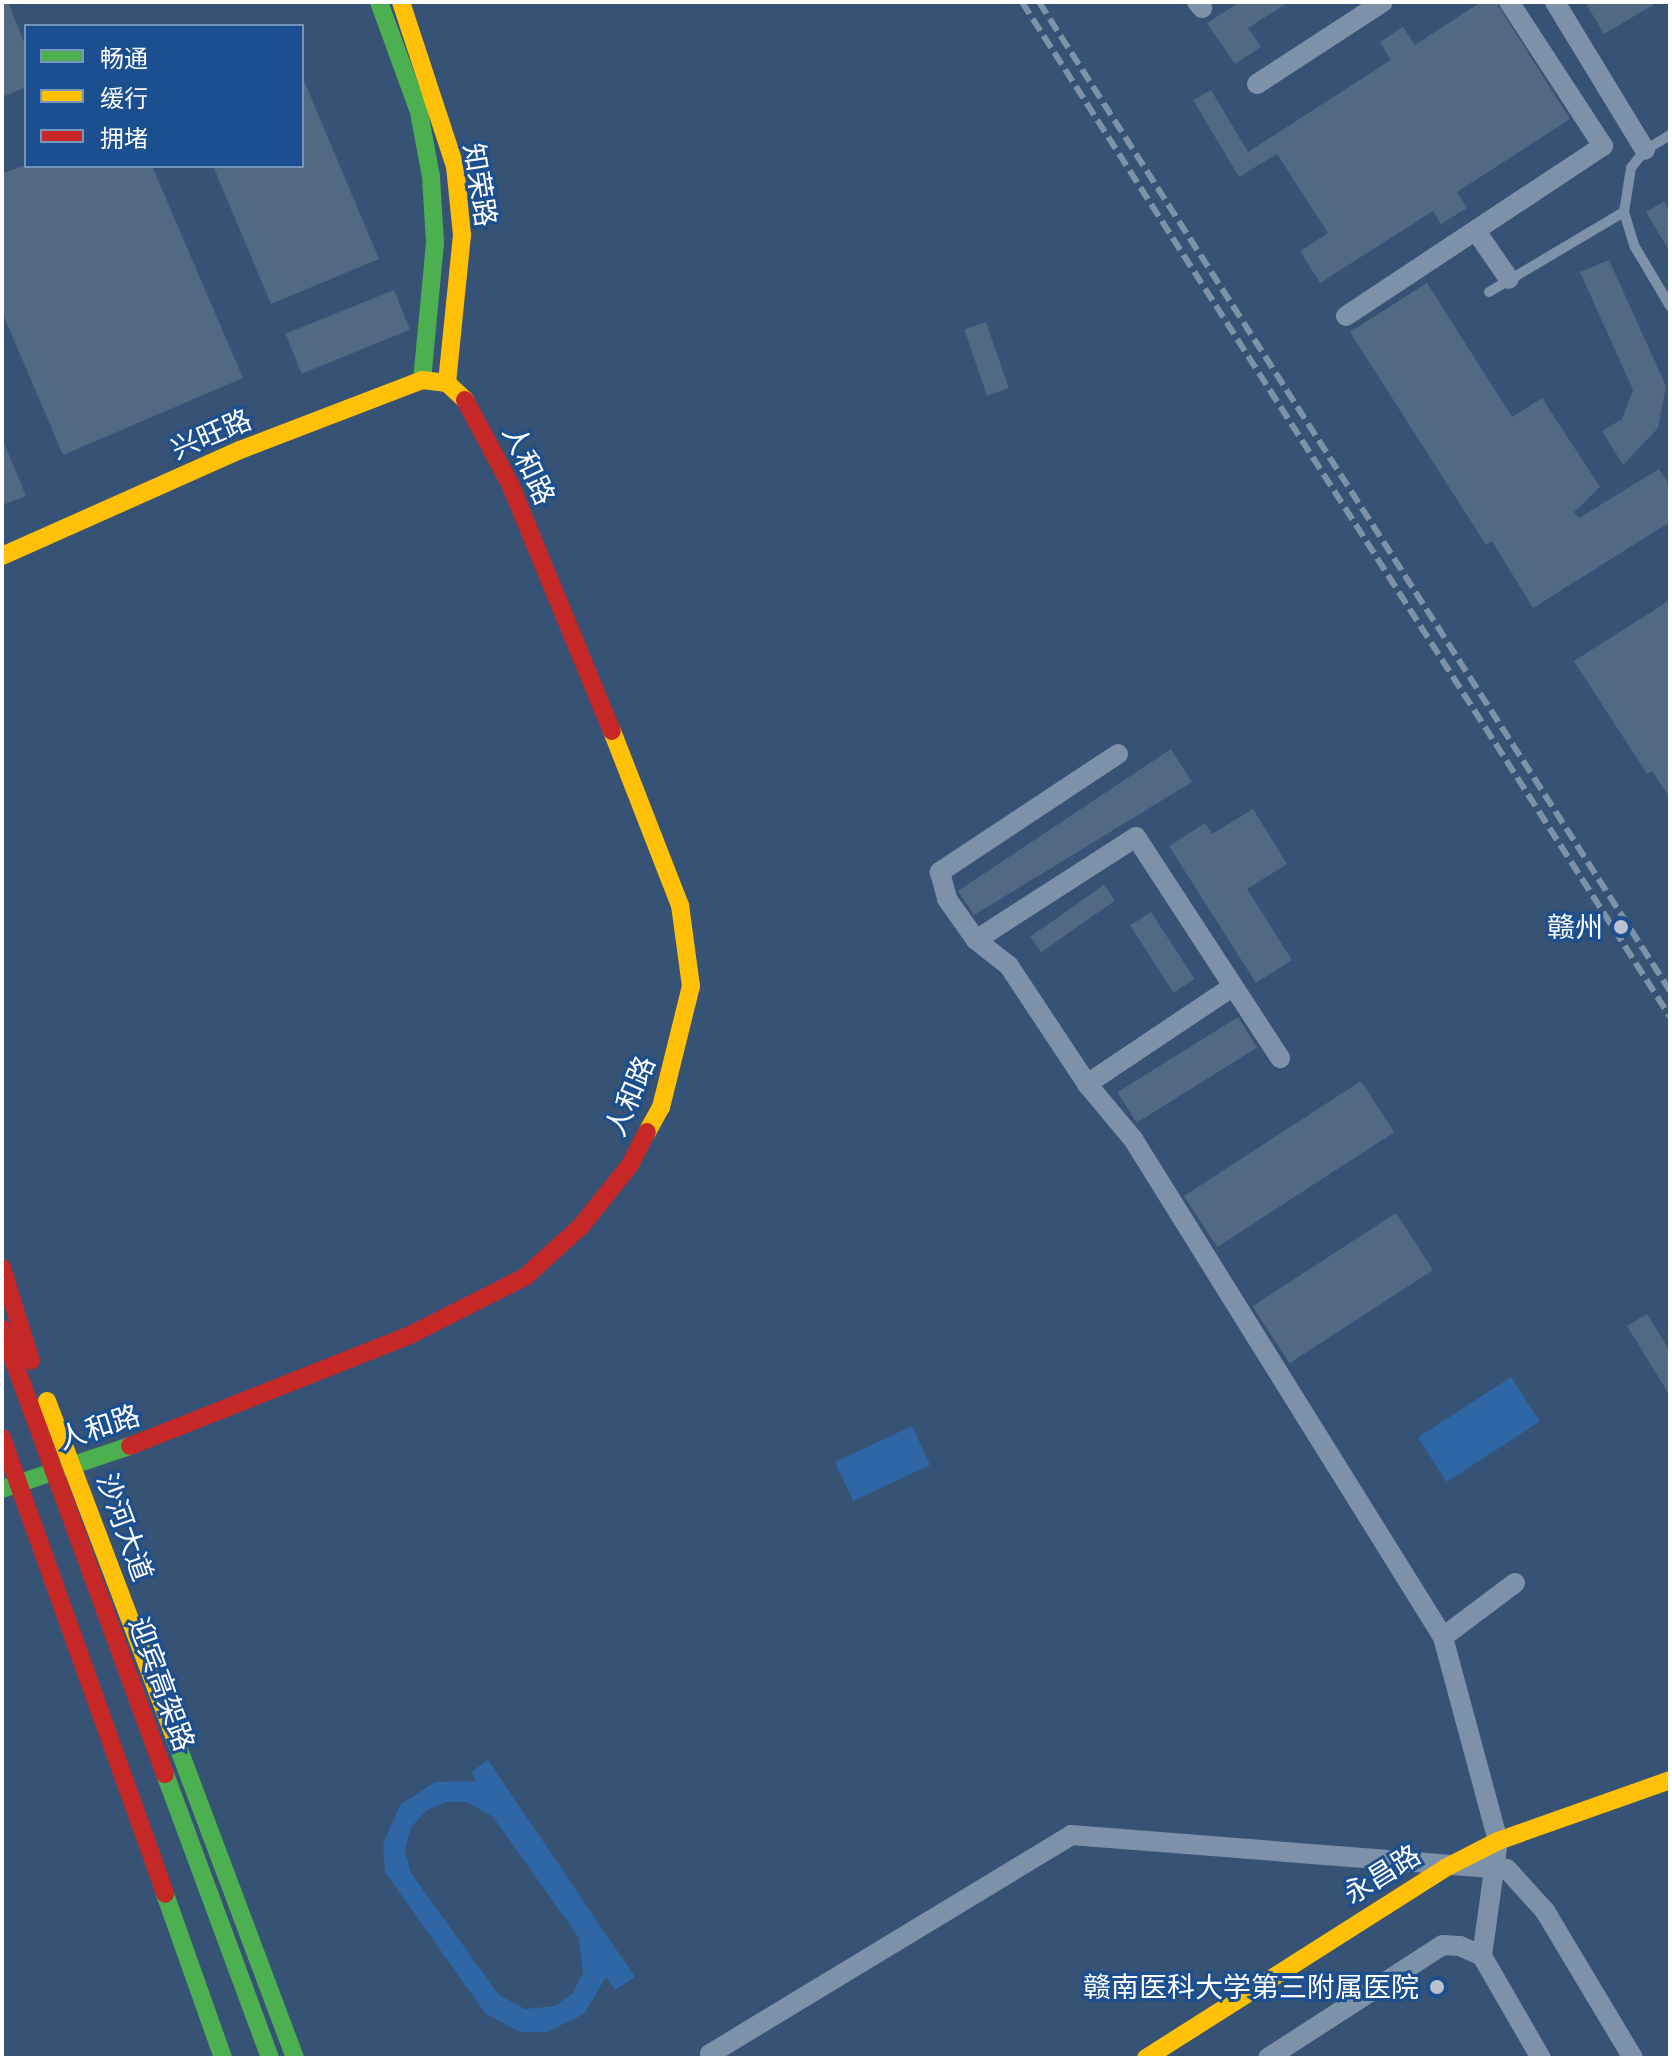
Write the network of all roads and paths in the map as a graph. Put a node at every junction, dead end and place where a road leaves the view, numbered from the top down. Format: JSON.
{"nodes":[{"id":1,"x":379,"y":2,"type":"edge"},
{"id":2,"x":401,"y":2,"type":"edge"},
{"id":3,"x":1383,"y":2,"type":"edge"},
{"id":4,"x":1509,"y":2,"type":"edge"},
{"id":5,"x":1555,"y":2,"type":"edge"},
{"id":6,"x":1257,"y":84,"type":"dead end"},
{"id":7,"x":1670,"y":135,"type":"edge"},
{"id":8,"x":1645,"y":150,"type":"junction"},
{"id":9,"x":1624,"y":212,"type":"junction"},
{"id":10,"x":1476,"y":231,"type":"junction"},
{"id":11,"x":1509,"y":279,"type":"junction"},
{"id":12,"x":1489,"y":292,"type":"dead end"},
{"id":13,"x":1670,"y":306,"type":"edge"},
{"id":14,"x":1346,"y":316,"type":"dead end"},
{"id":15,"x":422,"y":380,"type":"junction"},
{"id":16,"x":447,"y":383,"type":"junction"},
{"id":17,"x":2,"y":556,"type":"edge"},
{"id":18,"x":1118,"y":754,"type":"dead end"},
{"id":19,"x":976,"y":940,"type":"junction"},
{"id":20,"x":1232,"y":987,"type":"junction"},
{"id":21,"x":1280,"y":1058,"type":"dead end"},
{"id":22,"x":1087,"y":1084,"type":"junction"},
{"id":23,"x":2,"y":1268,"type":"edge"},
{"id":24,"x":2,"y":1286,"type":"edge"},
{"id":25,"x":2,"y":1329,"type":"edge"},
{"id":26,"x":31,"y":1361,"type":"junction"},
{"id":27,"x":2,"y":1385,"type":"edge"},
{"id":28,"x":2,"y":1438,"type":"edge"},
{"id":29,"x":72,"y":1465,"type":"junction"},
{"id":30,"x":9,"y":1486,"type":"edge"},
{"id":31,"x":1515,"y":1583,"type":"dead end"},
{"id":32,"x":1443,"y":1637,"type":"junction"},
{"id":33,"x":1670,"y":1780,"type":"edge"},
{"id":34,"x":1498,"y":1841,"type":"junction"},
{"id":35,"x":1447,"y":1867,"type":"junction"},
{"id":36,"x":1496,"y":1868,"type":"junction"},
{"id":37,"x":1482,"y":1956,"type":"junction"},
{"id":38,"x":218,"y":1982,"type":"dead end"},
{"id":39,"x":223,"y":2058,"type":"edge"},
{"id":40,"x":270,"y":2058,"type":"edge"},
{"id":41,"x":295,"y":2058,"type":"edge"},
{"id":42,"x":713,"y":2058,"type":"edge"},
{"id":43,"x":1146,"y":2058,"type":"edge"},
{"id":44,"x":1268,"y":2058,"type":"edge"},
{"id":45,"x":1541,"y":2058,"type":"edge"},
{"id":46,"x":1633,"y":2058,"type":"edge"}],
"edges":[{"from":1,"to":15,"type":"main road","name":"知荣路"},
{"from":2,"to":16,"type":"main road","name":"知荣路"},
{"from":3,"to":6,"type":"street"},
{"from":4,"to":10,"type":"street"},
{"from":5,"to":8,"type":"street"},
{"from":7,"to":8,"type":"lane"},
{"from":8,"to":9,"type":"lane"},
{"from":9,"to":11,"type":"lane"},
{"from":9,"to":13,"type":"lane"},
{"from":10,"to":11,"type":"street"},
{"from":10,"to":14,"type":"street"},
{"from":11,"to":12,"type":"lane"},
{"from":15,"to":16,"type":"main road","name":"兴旺路"},
{"from":15,"to":17,"type":"main road","name":"兴旺路"},
{"from":16,"to":29,"type":"main road","name":"人和路"},
{"from":18,"to":19,"type":"street"},
{"from":19,"to":20,"type":"street"},
{"from":19,"to":22,"type":"street"},
{"from":20,"to":21,"type":"street"},
{"from":20,"to":22,"type":"street"},
{"from":22,"to":32,"type":"street"},
{"from":23,"to":26,"type":"main road"},
{"from":24,"to":26,"type":"main road","name":"沙河大道"},
{"from":25,"to":40,"type":"main road","name":"迎宾高架路","bridge":true},
{"from":26,"to":29,"type":"main road","name":"沙河大道"},
{"from":27,"to":38,"type":"main road","name":"迎宾高架路"},
{"from":28,"to":30,"type":"main road"},
{"from":29,"to":30,"type":"main road","name":"人和路"},
{"from":29,"to":41,"type":"main road","name":"沙河大道"},
{"from":30,"to":39,"type":"main road"},
{"from":31,"to":32,"type":"street"},
{"from":32,"to":34,"type":"street"},
{"from":33,"to":34,"type":"main road","name":"永昌路"},
{"from":34,"to":35,"type":"main road","name":"永昌路"},
{"from":34,"to":36,"type":"street"},
{"from":35,"to":36,"type":"street"},
{"from":35,"to":42,"type":"street"},
{"from":35,"to":43,"type":"main road","name":"永昌路"},
{"from":36,"to":37,"type":"street"},
{"from":36,"to":46,"type":"street"},
{"from":37,"to":44,"type":"street"},
{"from":37,"to":45,"type":"street"}]}
